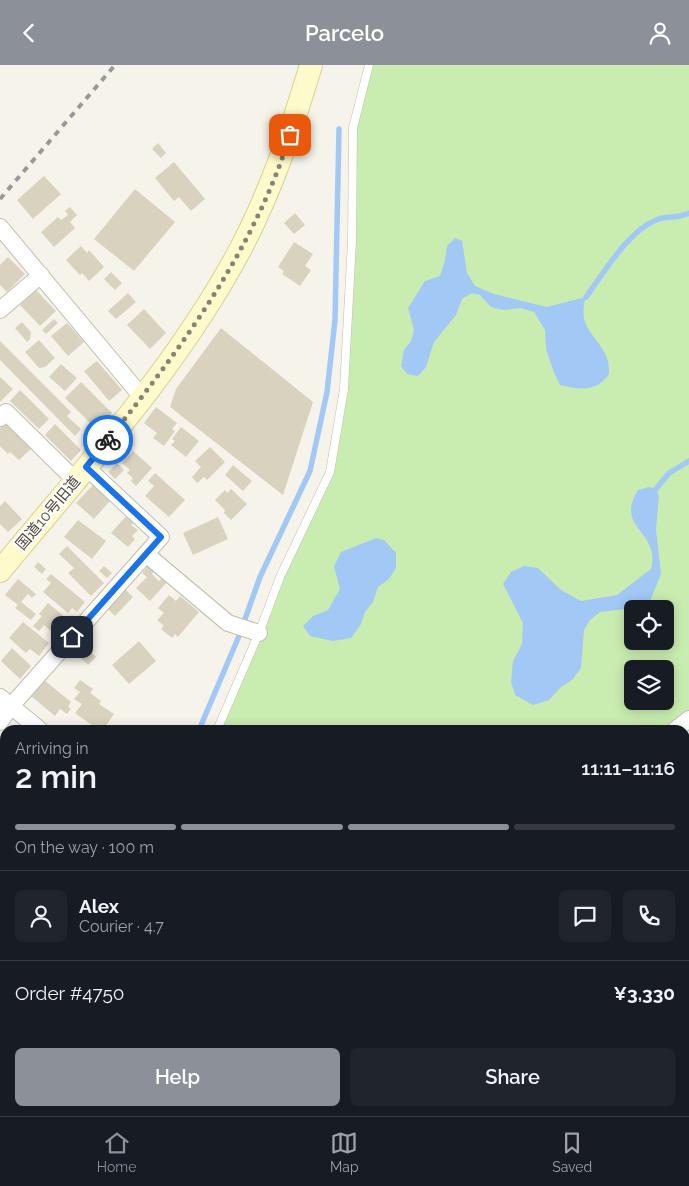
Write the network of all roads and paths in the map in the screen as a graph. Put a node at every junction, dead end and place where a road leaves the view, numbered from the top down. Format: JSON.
{"nodes":[{"id":1,"x":311,"y":65,"type":"edge"},
{"id":2,"x":369,"y":65,"type":"edge"},
{"id":3,"x":0,"y":227,"type":"edge"},
{"id":4,"x":41,"y":275,"type":"junction"},
{"id":5,"x":0,"y":311,"type":"edge"},
{"id":6,"x":142,"y":397,"type":"junction"},
{"id":7,"x":0,"y":418,"type":"edge"},
{"id":8,"x":81,"y":474,"type":"junction"},
{"id":9,"x":146,"y":554,"type":"junction"},
{"id":10,"x":0,"y":571,"type":"edge"},
{"id":11,"x":259,"y":633,"type":"junction"},
{"id":12,"x":6,"y":701,"type":"edge"},
{"id":13,"x":0,"y":722,"type":"edge"},
{"id":14,"x":34,"y":725,"type":"edge"},
{"id":15,"x":218,"y":725,"type":"edge"}],
"edges":[{"from":1,"to":6,"type":"street","name":"国道10号旧道"},
{"from":2,"to":11,"type":"lane"},
{"from":3,"to":4,"type":"street"},
{"from":4,"to":5,"type":"street"},
{"from":4,"to":6,"type":"street"},
{"from":6,"to":8,"type":"street","name":"国道10号旧道"},
{"from":7,"to":8,"type":"street"},
{"from":8,"to":9,"type":"street"},
{"from":8,"to":10,"type":"street","name":"国道10号旧道"},
{"from":9,"to":11,"type":"street"},
{"from":9,"to":12,"type":"street"},
{"from":11,"to":15,"type":"lane"},
{"from":12,"to":13,"type":"street"},
{"from":12,"to":14,"type":"street"}]}
